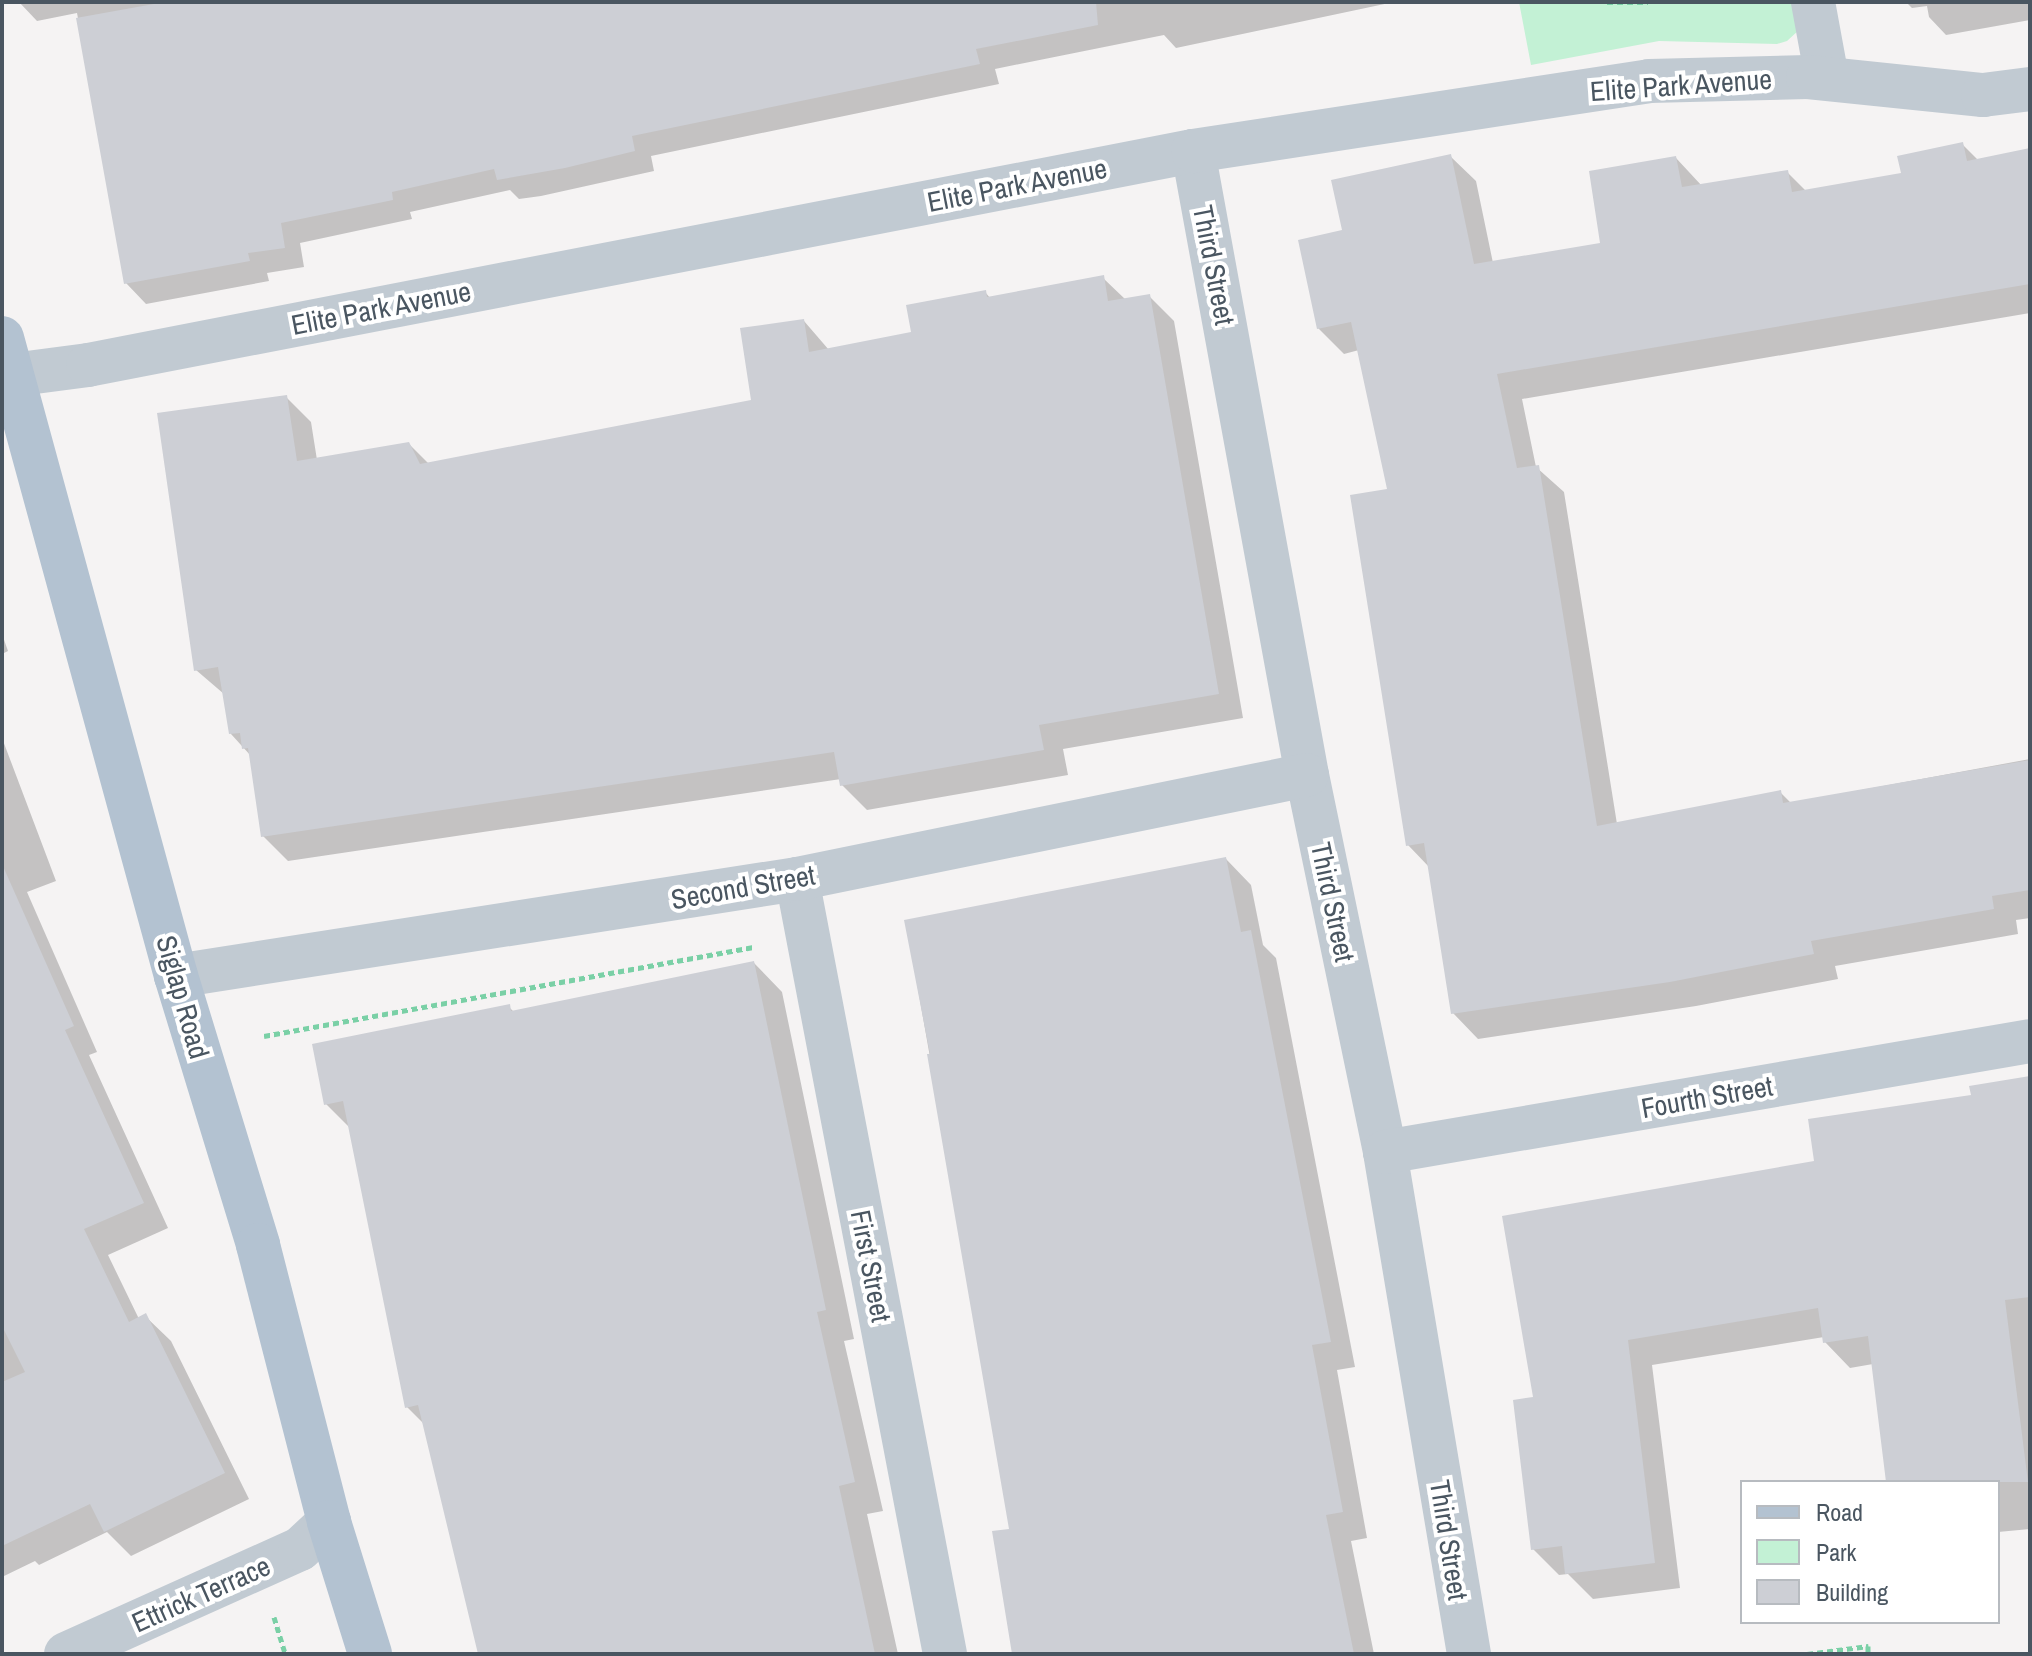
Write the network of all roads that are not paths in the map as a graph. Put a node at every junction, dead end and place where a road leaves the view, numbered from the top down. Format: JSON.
{"nodes":[{"id":1,"x":1813,"y":2,"type":"edge"},
{"id":2,"x":1827,"y":78,"type":"junction"},
{"id":3,"x":2030,"y":89,"type":"edge"},
{"id":4,"x":1193,"y":151,"type":"junction"},
{"id":5,"x":7,"y":356,"type":"edge"},
{"id":6,"x":1307,"y":775,"type":"junction"},
{"id":7,"x":797,"y":879,"type":"junction"},
{"id":8,"x":176,"y":976,"type":"junction"},
{"id":9,"x":2030,"y":1041,"type":"edge"},
{"id":10,"x":1385,"y":1152,"type":"junction"},
{"id":11,"x":329,"y":1522,"type":"junction"},
{"id":12,"x":66,"y":1654,"type":"edge"},
{"id":13,"x":370,"y":1654,"type":"edge"},
{"id":14,"x":945,"y":1654,"type":"edge"},
{"id":15,"x":1469,"y":1654,"type":"edge"}],
"edges":[{"from":1,"to":2,"type":"street"},
{"from":2,"to":3,"type":"street","name":"Elite Park Avenue"},
{"from":2,"to":4,"type":"street","name":"Elite Park Avenue"},
{"from":4,"to":5,"type":"street","name":"Elite Park Avenue"},
{"from":4,"to":6,"type":"street","name":"Third Street"},
{"from":5,"to":8,"type":"main road","name":"Siglap Road"},
{"from":6,"to":7,"type":"street","name":"Second Street"},
{"from":6,"to":10,"type":"street","name":"Third Street"},
{"from":7,"to":8,"type":"street","name":"Second Street"},
{"from":7,"to":14,"type":"street","name":"First Street"},
{"from":8,"to":11,"type":"main road","name":"Siglap Road"},
{"from":9,"to":10,"type":"street","name":"Fourth Street"},
{"from":10,"to":15,"type":"street","name":"Third Street"},
{"from":11,"to":12,"type":"street","name":"Ettrick Terrace"},
{"from":11,"to":13,"type":"main road","name":"Siglap Road"}]}
